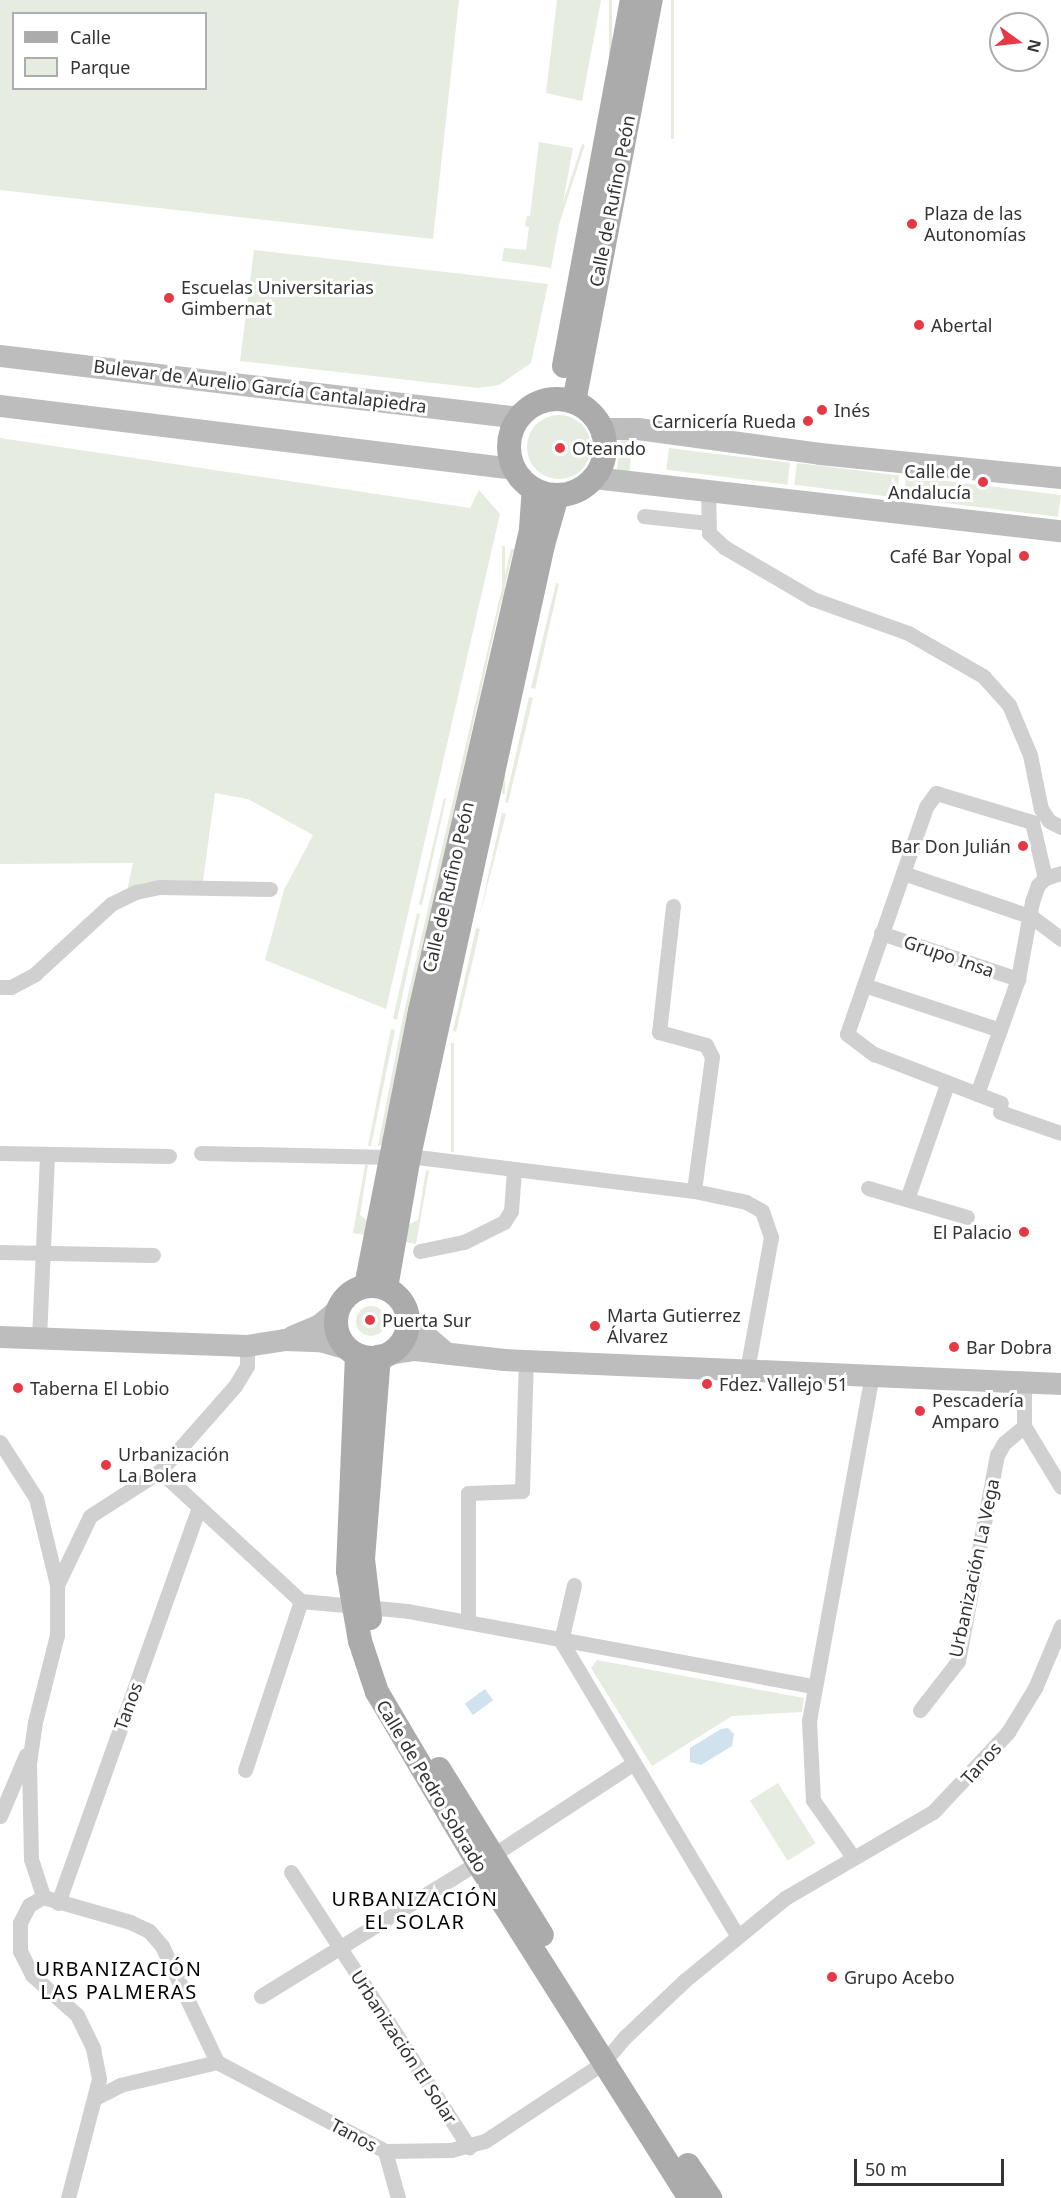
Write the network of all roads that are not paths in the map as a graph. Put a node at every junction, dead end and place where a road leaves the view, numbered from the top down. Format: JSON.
{"nodes":[{"id":1,"x":632,"y":0,"type":"edge"},
{"id":2,"x":651,"y":0,"type":"edge"},
{"id":3,"x":0,"y":356,"type":"edge"},
{"id":4,"x":566,"y":401,"type":"junction"},
{"id":5,"x":0,"y":406,"type":"edge"},
{"id":6,"x":519,"y":418,"type":"junction"},
{"id":7,"x":602,"y":429,"type":"junction"},
{"id":8,"x":514,"y":469,"type":"junction"},
{"id":9,"x":594,"y":478,"type":"junction"},
{"id":10,"x":1061,"y":478,"type":"edge"},
{"id":11,"x":534,"y":490,"type":"junction"},
{"id":12,"x":708,"y":490,"type":"junction"},
{"id":13,"x":557,"y":496,"type":"junction"},
{"id":14,"x":644,"y":516,"type":"dead end"},
{"id":15,"x":708,"y":528,"type":"junction"},
{"id":16,"x":1061,"y":531,"type":"edge"},
{"id":17,"x":1061,"y":826,"type":"edge"},
{"id":18,"x":903,"y":873,"type":"junction"},
{"id":19,"x":1061,"y":873,"type":"edge"},
{"id":20,"x":1045,"y":878,"type":"junction"},
{"id":21,"x":270,"y":889,"type":"dead end"},
{"id":22,"x":673,"y":906,"type":"dead end"},
{"id":23,"x":1032,"y":916,"type":"junction"},
{"id":24,"x":881,"y":933,"type":"junction"},
{"id":25,"x":1061,"y":939,"type":"edge"},
{"id":26,"x":1018,"y":979,"type":"junction"},
{"id":27,"x":864,"y":985,"type":"junction"},
{"id":28,"x":0,"y":987,"type":"edge"},
{"id":29,"x":1000,"y":1030,"type":"junction"},
{"id":30,"x":947,"y":1084,"type":"junction"},
{"id":31,"x":977,"y":1094,"type":"junction"},
{"id":32,"x":1061,"y":1133,"type":"edge"},
{"id":33,"x":0,"y":1153,"type":"edge"},
{"id":34,"x":201,"y":1153,"type":"dead end"},
{"id":35,"x":47,"y":1154,"type":"junction"},
{"id":36,"x":169,"y":1156,"type":"dead end"},
{"id":37,"x":400,"y":1156,"type":"junction"},
{"id":38,"x":514,"y":1170,"type":"junction"},
{"id":39,"x":868,"y":1188,"type":"dead end"},
{"id":40,"x":694,"y":1191,"type":"junction"},
{"id":41,"x":907,"y":1199,"type":"junction"},
{"id":42,"x":967,"y":1217,"type":"dead end"},
{"id":43,"x":420,"y":1251,"type":"dead end"},
{"id":44,"x":0,"y":1252,"type":"edge"},
{"id":45,"x":43,"y":1252,"type":"junction"},
{"id":46,"x":153,"y":1255,"type":"dead end"},
{"id":47,"x":376,"y":1287,"type":"junction"},
{"id":48,"x":338,"y":1310,"type":"junction"},
{"id":49,"x":408,"y":1320,"type":"junction"},
{"id":50,"x":0,"y":1337,"type":"edge"},
{"id":51,"x":39,"y":1339,"type":"junction"},
{"id":52,"x":285,"y":1340,"type":"junction"},
{"id":53,"x":247,"y":1346,"type":"junction"},
{"id":54,"x":446,"y":1353,"type":"junction"},
{"id":55,"x":369,"y":1354,"type":"junction"},
{"id":56,"x":526,"y":1360,"type":"junction"},
{"id":57,"x":747,"y":1371,"type":"junction"},
{"id":58,"x":872,"y":1376,"type":"junction"},
{"id":59,"x":1024,"y":1382,"type":"junction"},
{"id":60,"x":1061,"y":1384,"type":"edge"},
{"id":61,"x":1024,"y":1426,"type":"junction"},
{"id":62,"x":0,"y":1442,"type":"edge"},
{"id":63,"x":160,"y":1471,"type":"junction"},
{"id":64,"x":1061,"y":1487,"type":"edge"},
{"id":65,"x":198,"y":1509,"type":"junction"},
{"id":66,"x":57,"y":1585,"type":"junction"},
{"id":67,"x":574,"y":1585,"type":"dead end"},
{"id":68,"x":301,"y":1601,"type":"junction"},
{"id":69,"x":359,"y":1604,"type":"junction"},
{"id":70,"x":468,"y":1622,"type":"junction"},
{"id":71,"x":1061,"y":1626,"type":"edge"},
{"id":72,"x":561,"y":1641,"type":"junction"},
{"id":73,"x":813,"y":1686,"type":"junction"},
{"id":74,"x":920,"y":1710,"type":"dead end"},
{"id":75,"x":32,"y":1742,"type":"junction"},
{"id":76,"x":634,"y":1763,"type":"junction"},
{"id":77,"x":245,"y":1770,"type":"dead end"},
{"id":78,"x":0,"y":1816,"type":"edge"},
{"id":79,"x":499,"y":1851,"type":"dead end"},
{"id":80,"x":853,"y":1857,"type":"junction"},
{"id":81,"x":466,"y":1870,"type":"dead end"},
{"id":82,"x":291,"y":1872,"type":"dead end"},
{"id":83,"x":43,"y":1897,"type":"junction"},
{"id":84,"x":58,"y":1903,"type":"junction"},
{"id":85,"x":737,"y":1935,"type":"junction"},
{"id":86,"x":340,"y":1947,"type":"junction"},
{"id":87,"x":261,"y":1995,"type":"dead end"},
{"id":88,"x":608,"y":2058,"type":"junction"},
{"id":89,"x":217,"y":2062,"type":"junction"},
{"id":90,"x":95,"y":2098,"type":"junction"},
{"id":91,"x":469,"y":2147,"type":"junction"},
{"id":92,"x":385,"y":2151,"type":"junction"},
{"id":93,"x":68,"y":2198,"type":"edge"},
{"id":94,"x":398,"y":2198,"type":"edge"},
{"id":95,"x":690,"y":2198,"type":"edge"},
{"id":96,"x":710,"y":2198,"type":"edge"}],
"edges":[{"from":1,"to":4,"type":"main road","name":"Calle de Rufino Peón"},
{"from":2,"to":4,"type":"main road","name":"Calle de Rufino Peón"},
{"from":3,"to":6,"type":"main road","name":"Bulevar de Aurelio García Cantalapiedra"},
{"from":4,"to":6,"type":"main road"},
{"from":4,"to":7,"type":"main road"},
{"from":5,"to":8,"type":"main road"},
{"from":6,"to":8,"type":"main road"},
{"from":7,"to":9,"type":"main road"},
{"from":7,"to":10,"type":"main road"},
{"from":8,"to":11,"type":"main road"},
{"from":9,"to":12,"type":"main road"},
{"from":9,"to":13,"type":"main road"},
{"from":11,"to":13,"type":"main road"},
{"from":11,"to":37,"type":"main road","name":"Calle de Rufino Peón"},
{"from":12,"to":15,"type":"street"},
{"from":12,"to":16,"type":"main road"},
{"from":13,"to":37,"type":"main road","name":"Calle de Rufino Peón"},
{"from":14,"to":15,"type":"street"},
{"from":15,"to":17,"type":"street"},
{"from":18,"to":20,"type":"street","name":"Grupo Insa"},
{"from":18,"to":23,"type":"street"},
{"from":18,"to":24,"type":"street","name":"Grupo Insa"},
{"from":19,"to":20,"type":"street"},
{"from":20,"to":23,"type":"street","name":"Grupo Insa"},
{"from":21,"to":28,"type":"street"},
{"from":22,"to":40,"type":"street"},
{"from":23,"to":25,"type":"street"},
{"from":23,"to":26,"type":"street","name":"Grupo Insa"},
{"from":24,"to":26,"type":"street","name":"Grupo Insa"},
{"from":24,"to":27,"type":"street","name":"Grupo Insa"},
{"from":26,"to":29,"type":"street","name":"Grupo Insa"},
{"from":27,"to":29,"type":"street"},
{"from":27,"to":30,"type":"street","name":"Grupo Insa"},
{"from":29,"to":31,"type":"street","name":"Grupo Insa"},
{"from":30,"to":31,"type":"street","name":"Grupo Insa"},
{"from":30,"to":41,"type":"street"},
{"from":31,"to":32,"type":"street","name":"Grupo Insa"},
{"from":33,"to":35,"type":"street"},
{"from":34,"to":37,"type":"street"},
{"from":35,"to":36,"type":"street"},
{"from":35,"to":45,"type":"street"},
{"from":37,"to":38,"type":"street"},
{"from":37,"to":47,"type":"main road","name":"Calle de Rufino Peón"},
{"from":38,"to":40,"type":"street"},
{"from":38,"to":43,"type":"street"},
{"from":39,"to":41,"type":"street"},
{"from":40,"to":57,"type":"street"},
{"from":41,"to":42,"type":"street"},
{"from":44,"to":45,"type":"street"},
{"from":45,"to":46,"type":"street"},
{"from":45,"to":51,"type":"street"},
{"from":47,"to":48,"type":"main road"},
{"from":47,"to":49,"type":"main road"},
{"from":48,"to":52,"type":"main road"},
{"from":48,"to":55,"type":"main road"},
{"from":49,"to":54,"type":"main road"},
{"from":49,"to":55,"type":"main road"},
{"from":50,"to":51,"type":"main road"},
{"from":51,"to":53,"type":"main road"},
{"from":52,"to":53,"type":"main road"},
{"from":52,"to":55,"type":"main road"},
{"from":53,"to":63,"type":"street"},
{"from":54,"to":55,"type":"main road"},
{"from":54,"to":56,"type":"main road"},
{"from":55,"to":69,"type":"main road","name":"Calle de Pedro Sobrado"},
{"from":56,"to":57,"type":"main road"},
{"from":56,"to":70,"type":"street"},
{"from":57,"to":58,"type":"main road"},
{"from":58,"to":59,"type":"main road"},
{"from":58,"to":73,"type":"street"},
{"from":59,"to":60,"type":"main road"},
{"from":59,"to":61,"type":"street"},
{"from":61,"to":64,"type":"street"},
{"from":61,"to":74,"type":"street","name":"Urbanización La Vega"},
{"from":62,"to":66,"type":"street"},
{"from":63,"to":65,"type":"street"},
{"from":63,"to":66,"type":"street"},
{"from":65,"to":68,"type":"street"},
{"from":65,"to":84,"type":"street","name":"Tanos"},
{"from":66,"to":75,"type":"street"},
{"from":67,"to":72,"type":"street"},
{"from":68,"to":69,"type":"street"},
{"from":68,"to":77,"type":"street"},
{"from":69,"to":70,"type":"street"},
{"from":69,"to":88,"type":"main road","name":"Calle de Pedro Sobrado"},
{"from":70,"to":72,"type":"street"},
{"from":71,"to":80,"type":"street","name":"Tanos"},
{"from":72,"to":73,"type":"street"},
{"from":72,"to":76,"type":"street"},
{"from":73,"to":80,"type":"street"},
{"from":75,"to":78,"type":"street"},
{"from":75,"to":83,"type":"street"},
{"from":76,"to":79,"type":"street"},
{"from":76,"to":85,"type":"street"},
{"from":80,"to":85,"type":"street","name":"Tanos"},
{"from":81,"to":86,"type":"street"},
{"from":82,"to":86,"type":"street","name":"Urbanización El Solar"},
{"from":83,"to":84,"type":"street"},
{"from":83,"to":90,"type":"street"},
{"from":84,"to":89,"type":"street"},
{"from":85,"to":88,"type":"street","name":"Tanos"},
{"from":86,"to":87,"type":"street"},
{"from":86,"to":91,"type":"street","name":"Urbanización El Solar"},
{"from":88,"to":91,"type":"street","name":"Urbanización El Solar"},
{"from":88,"to":95,"type":"main road","name":"Calle de Pedro Sobrado"},
{"from":88,"to":96,"type":"main road","name":"Calle de Pedro Sobrado"},
{"from":89,"to":90,"type":"street"},
{"from":89,"to":92,"type":"street","name":"Tanos"},
{"from":90,"to":93,"type":"street"},
{"from":91,"to":92,"type":"street","name":"Urbanización El Solar"},
{"from":92,"to":94,"type":"street","name":"Tanos"}]}
